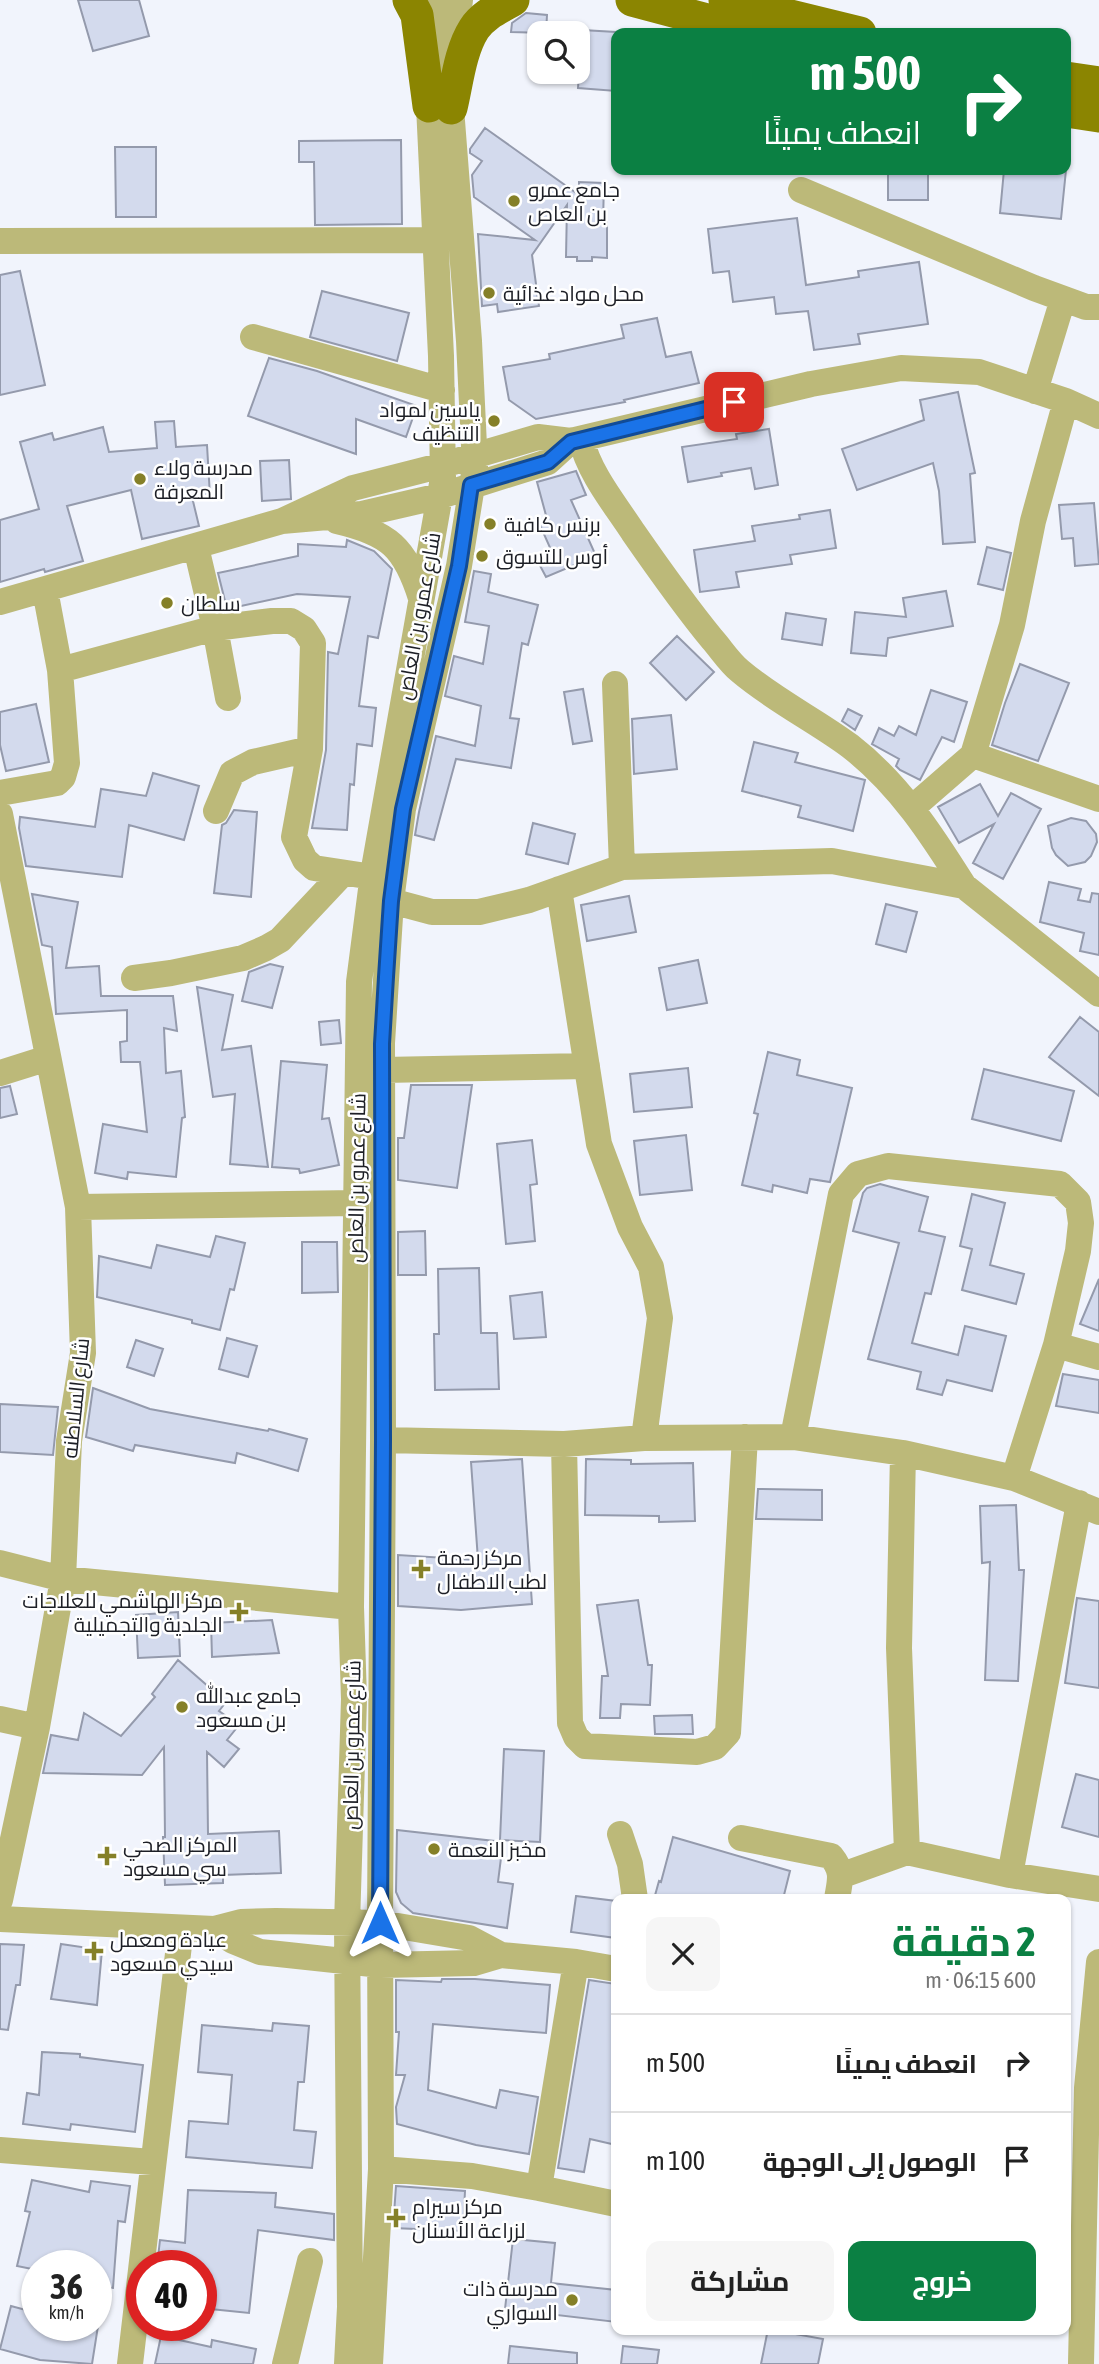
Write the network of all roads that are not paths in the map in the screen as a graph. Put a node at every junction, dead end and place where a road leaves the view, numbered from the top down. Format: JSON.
{"nodes":[{"id":1,"x":409,"y":0,"type":"edge"},
{"id":2,"x":439,"y":0,"type":"edge"},
{"id":3,"x":460,"y":0,"type":"edge"},
{"id":4,"x":513,"y":0,"type":"edge"},
{"id":5,"x":632,"y":0,"type":"edge"},
{"id":6,"x":725,"y":0,"type":"edge"},
{"id":7,"x":736,"y":28,"type":"edge"},
{"id":8,"x":840,"y":28,"type":"edge"},
{"id":9,"x":1071,"y":79,"type":"edge"},
{"id":10,"x":1099,"y":83,"type":"edge"},
{"id":11,"x":440,"y":107,"type":"junction"},
{"id":12,"x":1071,"y":112,"type":"edge"},
{"id":13,"x":1099,"y":116,"type":"edge"},
{"id":14,"x":801,"y":190,"type":"dead end"},
{"id":15,"x":436,"y":240,"type":"junction"},
{"id":16,"x":0,"y":241,"type":"edge"},
{"id":17,"x":1063,"y":299,"type":"junction"},
{"id":18,"x":1099,"y":307,"type":"edge"},
{"id":19,"x":253,"y":337,"type":"dead end"},
{"id":20,"x":442,"y":390,"type":"junction"},
{"id":21,"x":1035,"y":391,"type":"junction"},
{"id":22,"x":1066,"y":401,"type":"junction"},
{"id":23,"x":1099,"y":416,"type":"edge"},
{"id":24,"x":576,"y":440,"type":"junction"},
{"id":25,"x":474,"y":455,"type":"junction"},
{"id":26,"x":443,"y":465,"type":"junction"},
{"id":27,"x":471,"y":485,"type":"junction"},
{"id":28,"x":440,"y":496,"type":"junction"},
{"id":29,"x":318,"y":517,"type":"junction"},
{"id":30,"x":282,"y":521,"type":"junction"},
{"id":31,"x":196,"y":547,"type":"junction"},
{"id":32,"x":45,"y":590,"type":"junction"},
{"id":33,"x":421,"y":598,"type":"junction"},
{"id":34,"x":0,"y":602,"type":"edge"},
{"id":35,"x":215,"y":628,"type":"junction"},
{"id":36,"x":60,"y":670,"type":"junction"},
{"id":37,"x":615,"y":684,"type":"dead end"},
{"id":38,"x":228,"y":698,"type":"dead end"},
{"id":39,"x":310,"y":749,"type":"junction"},
{"id":40,"x":973,"y":755,"type":"junction"},
{"id":41,"x":0,"y":793,"type":"edge"},
{"id":42,"x":1099,"y":799,"type":"edge"},
{"id":43,"x":912,"y":808,"type":"junction"},
{"id":44,"x":216,"y":811,"type":"dead end"},
{"id":45,"x":0,"y":814,"type":"edge"},
{"id":46,"x":622,"y":867,"type":"junction"},
{"id":47,"x":343,"y":873,"type":"junction"},
{"id":48,"x":373,"y":877,"type":"junction"},
{"id":49,"x":964,"y":886,"type":"junction"},
{"id":50,"x":559,"y":889,"type":"junction"},
{"id":51,"x":391,"y":901,"type":"junction"},
{"id":52,"x":134,"y":978,"type":"dead end"},
{"id":53,"x":1099,"y":994,"type":"edge"},
{"id":54,"x":48,"y":1058,"type":"junction"},
{"id":55,"x":587,"y":1066,"type":"junction"},
{"id":56,"x":383,"y":1070,"type":"junction"},
{"id":57,"x":0,"y":1073,"type":"edge"},
{"id":58,"x":356,"y":1203,"type":"junction"},
{"id":59,"x":78,"y":1207,"type":"junction"},
{"id":60,"x":1056,"y":1345,"type":"junction"},
{"id":61,"x":1099,"y":1357,"type":"edge"},
{"id":62,"x":745,"y":1437,"type":"junction"},
{"id":63,"x":793,"y":1437,"type":"junction"},
{"id":64,"x":644,"y":1438,"type":"junction"},
{"id":65,"x":383,"y":1440,"type":"junction"},
{"id":66,"x":564,"y":1444,"type":"junction"},
{"id":67,"x":903,"y":1453,"type":"junction"},
{"id":68,"x":1014,"y":1478,"type":"junction"},
{"id":69,"x":1089,"y":1508,"type":"edge"},
{"id":70,"x":0,"y":1563,"type":"edge"},
{"id":71,"x":63,"y":1579,"type":"junction"},
{"id":72,"x":351,"y":1607,"type":"junction"},
{"id":73,"x":0,"y":1719,"type":"edge"},
{"id":74,"x":37,"y":1727,"type":"junction"},
{"id":75,"x":620,"y":1834,"type":"dead end"},
{"id":76,"x":741,"y":1838,"type":"dead end"},
{"id":77,"x":907,"y":1853,"type":"junction"},
{"id":78,"x":1010,"y":1875,"type":"junction"},
{"id":79,"x":839,"y":1887,"type":"edge"},
{"id":80,"x":1099,"y":1889,"type":"edge"},
{"id":81,"x":634,"y":1894,"type":"edge"},
{"id":82,"x":0,"y":1899,"type":"edge"},
{"id":83,"x":0,"y":1919,"type":"edge"},
{"id":84,"x":380,"y":1923,"type":"junction"},
{"id":85,"x":348,"y":1924,"type":"junction"},
{"id":86,"x":181,"y":1928,"type":"junction"},
{"id":87,"x":215,"y":1929,"type":"junction"},
{"id":88,"x":501,"y":1955,"type":"junction"},
{"id":89,"x":348,"y":1961,"type":"junction"},
{"id":90,"x":576,"y":1962,"type":"junction"},
{"id":91,"x":1099,"y":1962,"type":"edge"},
{"id":92,"x":381,"y":1965,"type":"junction"},
{"id":93,"x":611,"y":1968,"type":"edge"},
{"id":94,"x":1084,"y":2087,"type":"edge"},
{"id":95,"x":0,"y":2150,"type":"edge"},
{"id":96,"x":152,"y":2162,"type":"junction"},
{"id":97,"x":382,"y":2169,"type":"junction"},
{"id":98,"x":1099,"y":2171,"type":"edge"},
{"id":99,"x":539,"y":2188,"type":"junction"},
{"id":100,"x":611,"y":2203,"type":"edge"},
{"id":101,"x":1084,"y":2232,"type":"junction"},
{"id":102,"x":310,"y":2261,"type":"dead end"},
{"id":103,"x":1090,"y":2271,"type":"edge"},
{"id":104,"x":130,"y":2364,"type":"edge"},
{"id":105,"x":285,"y":2364,"type":"edge"},
{"id":106,"x":347,"y":2364,"type":"edge"},
{"id":107,"x":370,"y":2364,"type":"edge"},
{"id":108,"x":1081,"y":2364,"type":"edge"}],
"edges":[{"from":1,"to":11,"type":"main road"},
{"from":2,"to":11,"type":"street","name":"شارع عمرو بن العاص"},
{"from":3,"to":11,"type":"street"},
{"from":4,"to":11,"type":"main road"},
{"from":5,"to":7,"type":"main road"},
{"from":6,"to":8,"type":"main road"},
{"from":9,"to":10,"type":"main road"},
{"from":11,"to":15,"type":"street","name":"شارع عمرو بن العاص"},
{"from":11,"to":25,"type":"street"},
{"from":12,"to":13,"type":"main road"},
{"from":14,"to":17,"type":"street"},
{"from":15,"to":16,"type":"street"},
{"from":15,"to":20,"type":"street","name":"شارع عمرو بن العاص"},
{"from":17,"to":18,"type":"street"},
{"from":17,"to":21,"type":"street"},
{"from":19,"to":20,"type":"street"},
{"from":20,"to":26,"type":"street","name":"شارع عمرو بن العاص"},
{"from":21,"to":22,"type":"street"},
{"from":21,"to":24,"type":"street"},
{"from":22,"to":23,"type":"street"},
{"from":22,"to":40,"type":"street"},
{"from":24,"to":25,"type":"street"},
{"from":24,"to":27,"type":"street"},
{"from":24,"to":43,"type":"street"},
{"from":25,"to":26,"type":"street"},
{"from":25,"to":27,"type":"street"},
{"from":26,"to":28,"type":"street","name":"شارع عمرو بن العاص"},
{"from":26,"to":30,"type":"street"},
{"from":27,"to":28,"type":"street"},
{"from":27,"to":51,"type":"street"},
{"from":28,"to":29,"type":"street"},
{"from":28,"to":33,"type":"street","name":"شارع عمرو بن العاص"},
{"from":29,"to":30,"type":"street"},
{"from":29,"to":33,"type":"street"},
{"from":30,"to":31,"type":"street"},
{"from":31,"to":32,"type":"street"},
{"from":31,"to":35,"type":"street"},
{"from":32,"to":34,"type":"street"},
{"from":32,"to":36,"type":"street"},
{"from":33,"to":48,"type":"street","name":"شارع عمرو بن العاص"},
{"from":35,"to":36,"type":"street"},
{"from":35,"to":38,"type":"street"},
{"from":35,"to":39,"type":"street"},
{"from":36,"to":41,"type":"street"},
{"from":37,"to":46,"type":"street"},
{"from":39,"to":44,"type":"street"},
{"from":39,"to":47,"type":"street"},
{"from":40,"to":42,"type":"street"},
{"from":40,"to":43,"type":"street"},
{"from":43,"to":49,"type":"street"},
{"from":45,"to":54,"type":"street","name":"شارع السلاطنه"},
{"from":46,"to":49,"type":"street"},
{"from":46,"to":50,"type":"street"},
{"from":47,"to":48,"type":"street"},
{"from":47,"to":52,"type":"street"},
{"from":48,"to":58,"type":"street","name":"شارع عمرو بن العاص"},
{"from":49,"to":53,"type":"street"},
{"from":50,"to":51,"type":"street"},
{"from":50,"to":55,"type":"street"},
{"from":51,"to":56,"type":"street"},
{"from":54,"to":57,"type":"street"},
{"from":54,"to":59,"type":"street","name":"شارع السلاطنه"},
{"from":55,"to":56,"type":"street"},
{"from":55,"to":64,"type":"street"},
{"from":56,"to":65,"type":"street"},
{"from":58,"to":59,"type":"street"},
{"from":58,"to":72,"type":"street","name":"شارع عمرو بن العاص"},
{"from":59,"to":71,"type":"street","name":"شارع السلاطنه"},
{"from":60,"to":61,"type":"street"},
{"from":60,"to":63,"type":"street"},
{"from":60,"to":68,"type":"street"},
{"from":62,"to":63,"type":"street"},
{"from":62,"to":64,"type":"street"},
{"from":62,"to":66,"type":"street"},
{"from":63,"to":67,"type":"street"},
{"from":64,"to":66,"type":"street"},
{"from":65,"to":66,"type":"street"},
{"from":65,"to":84,"type":"street"},
{"from":67,"to":68,"type":"street"},
{"from":67,"to":77,"type":"street"},
{"from":68,"to":69,"type":"street"},
{"from":69,"to":78,"type":"street"},
{"from":70,"to":71,"type":"street"},
{"from":71,"to":72,"type":"street"},
{"from":71,"to":74,"type":"street","name":"شارع السلاطنه"},
{"from":72,"to":85,"type":"street","name":"شارع عمرو بن العاص"},
{"from":73,"to":74,"type":"street"},
{"from":74,"to":82,"type":"street","name":"شارع السلاطنه"},
{"from":75,"to":81,"type":"street"},
{"from":76,"to":79,"type":"street"},
{"from":77,"to":78,"type":"street"},
{"from":77,"to":79,"type":"street"},
{"from":78,"to":80,"type":"street"},
{"from":83,"to":86,"type":"street"},
{"from":84,"to":85,"type":"street"},
{"from":84,"to":88,"type":"street"},
{"from":84,"to":92,"type":"street"},
{"from":85,"to":87,"type":"street"},
{"from":85,"to":89,"type":"street","name":"شارع عمرو بن العاص"},
{"from":86,"to":87,"type":"street"},
{"from":86,"to":96,"type":"street"},
{"from":87,"to":89,"type":"street"},
{"from":88,"to":90,"type":"street"},
{"from":88,"to":92,"type":"street"},
{"from":89,"to":92,"type":"street"},
{"from":89,"to":106,"type":"street","name":"شارع عمرو بن العاص"},
{"from":90,"to":93,"type":"street"},
{"from":90,"to":99,"type":"street"},
{"from":91,"to":94,"type":"street"},
{"from":92,"to":97,"type":"street"},
{"from":94,"to":101,"type":"street"},
{"from":95,"to":96,"type":"street"},
{"from":96,"to":104,"type":"street"},
{"from":97,"to":99,"type":"street"},
{"from":97,"to":107,"type":"street"},
{"from":98,"to":101,"type":"street"},
{"from":99,"to":100,"type":"street"},
{"from":101,"to":103,"type":"street"},
{"from":102,"to":105,"type":"street"},
{"from":103,"to":108,"type":"street"}]}
